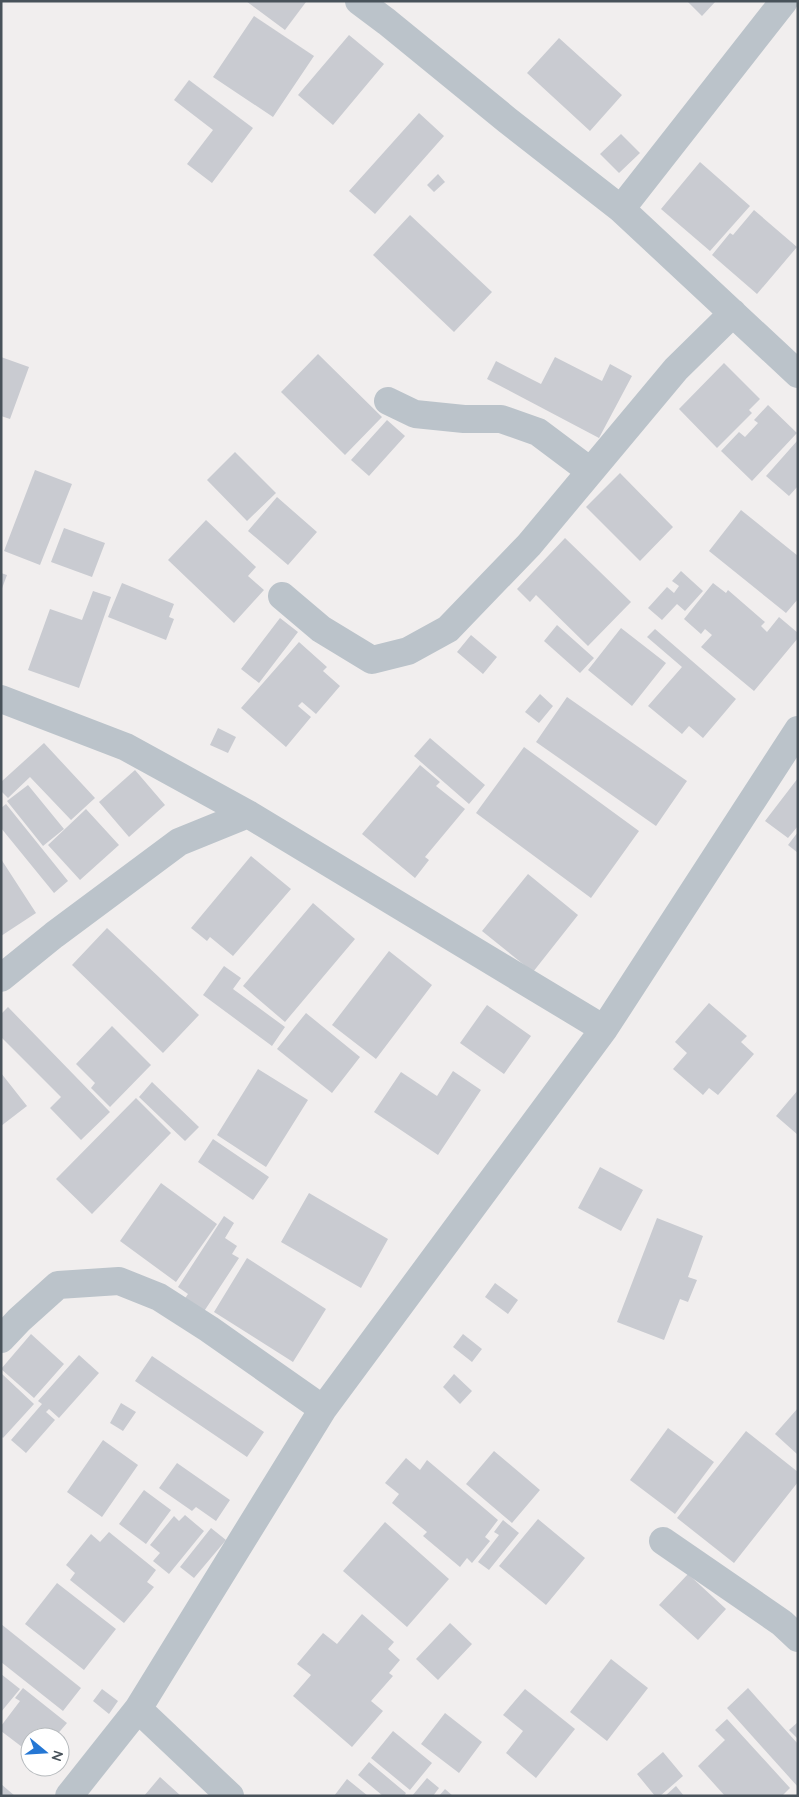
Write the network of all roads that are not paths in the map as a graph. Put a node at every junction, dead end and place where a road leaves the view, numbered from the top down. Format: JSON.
{"nodes":[{"id":1,"x":359,"y":1,"type":"edge"},
{"id":2,"x":784,"y":1,"type":"edge"},
{"id":3,"x":621,"y":209,"type":"junction"},
{"id":4,"x":733,"y":313,"type":"junction"},
{"id":5,"x":798,"y":374,"type":"edge"},
{"id":6,"x":388,"y":401,"type":"dead end"},
{"id":7,"x":590,"y":471,"type":"junction"},
{"id":8,"x":282,"y":596,"type":"dead end"},
{"id":9,"x":1,"y":699,"type":"edge"},
{"id":10,"x":798,"y":730,"type":"edge"},
{"id":11,"x":248,"y":814,"type":"junction"},
{"id":12,"x":1,"y":978,"type":"edge"},
{"id":13,"x":604,"y":1029,"type":"junction"},
{"id":14,"x":1,"y":1339,"type":"edge"},
{"id":15,"x":323,"y":1409,"type":"junction"},
{"id":16,"x":663,"y":1541,"type":"dead end"},
{"id":17,"x":798,"y":1638,"type":"edge"},
{"id":18,"x":138,"y":1710,"type":"junction"},
{"id":19,"x":69,"y":1796,"type":"edge"},
{"id":20,"x":230,"y":1796,"type":"edge"}],
"edges":[{"from":1,"to":3,"type":"street"},
{"from":2,"to":3,"type":"street"},
{"from":3,"to":4,"type":"street"},
{"from":4,"to":5,"type":"street"},
{"from":4,"to":7,"type":"street"},
{"from":6,"to":7,"type":"street"},
{"from":7,"to":8,"type":"street"},
{"from":9,"to":11,"type":"street"},
{"from":10,"to":13,"type":"street"},
{"from":11,"to":12,"type":"street"},
{"from":11,"to":13,"type":"street"},
{"from":13,"to":15,"type":"street"},
{"from":14,"to":15,"type":"street"},
{"from":15,"to":18,"type":"street"},
{"from":16,"to":17,"type":"street"},
{"from":18,"to":19,"type":"street"},
{"from":18,"to":20,"type":"street"}]}
